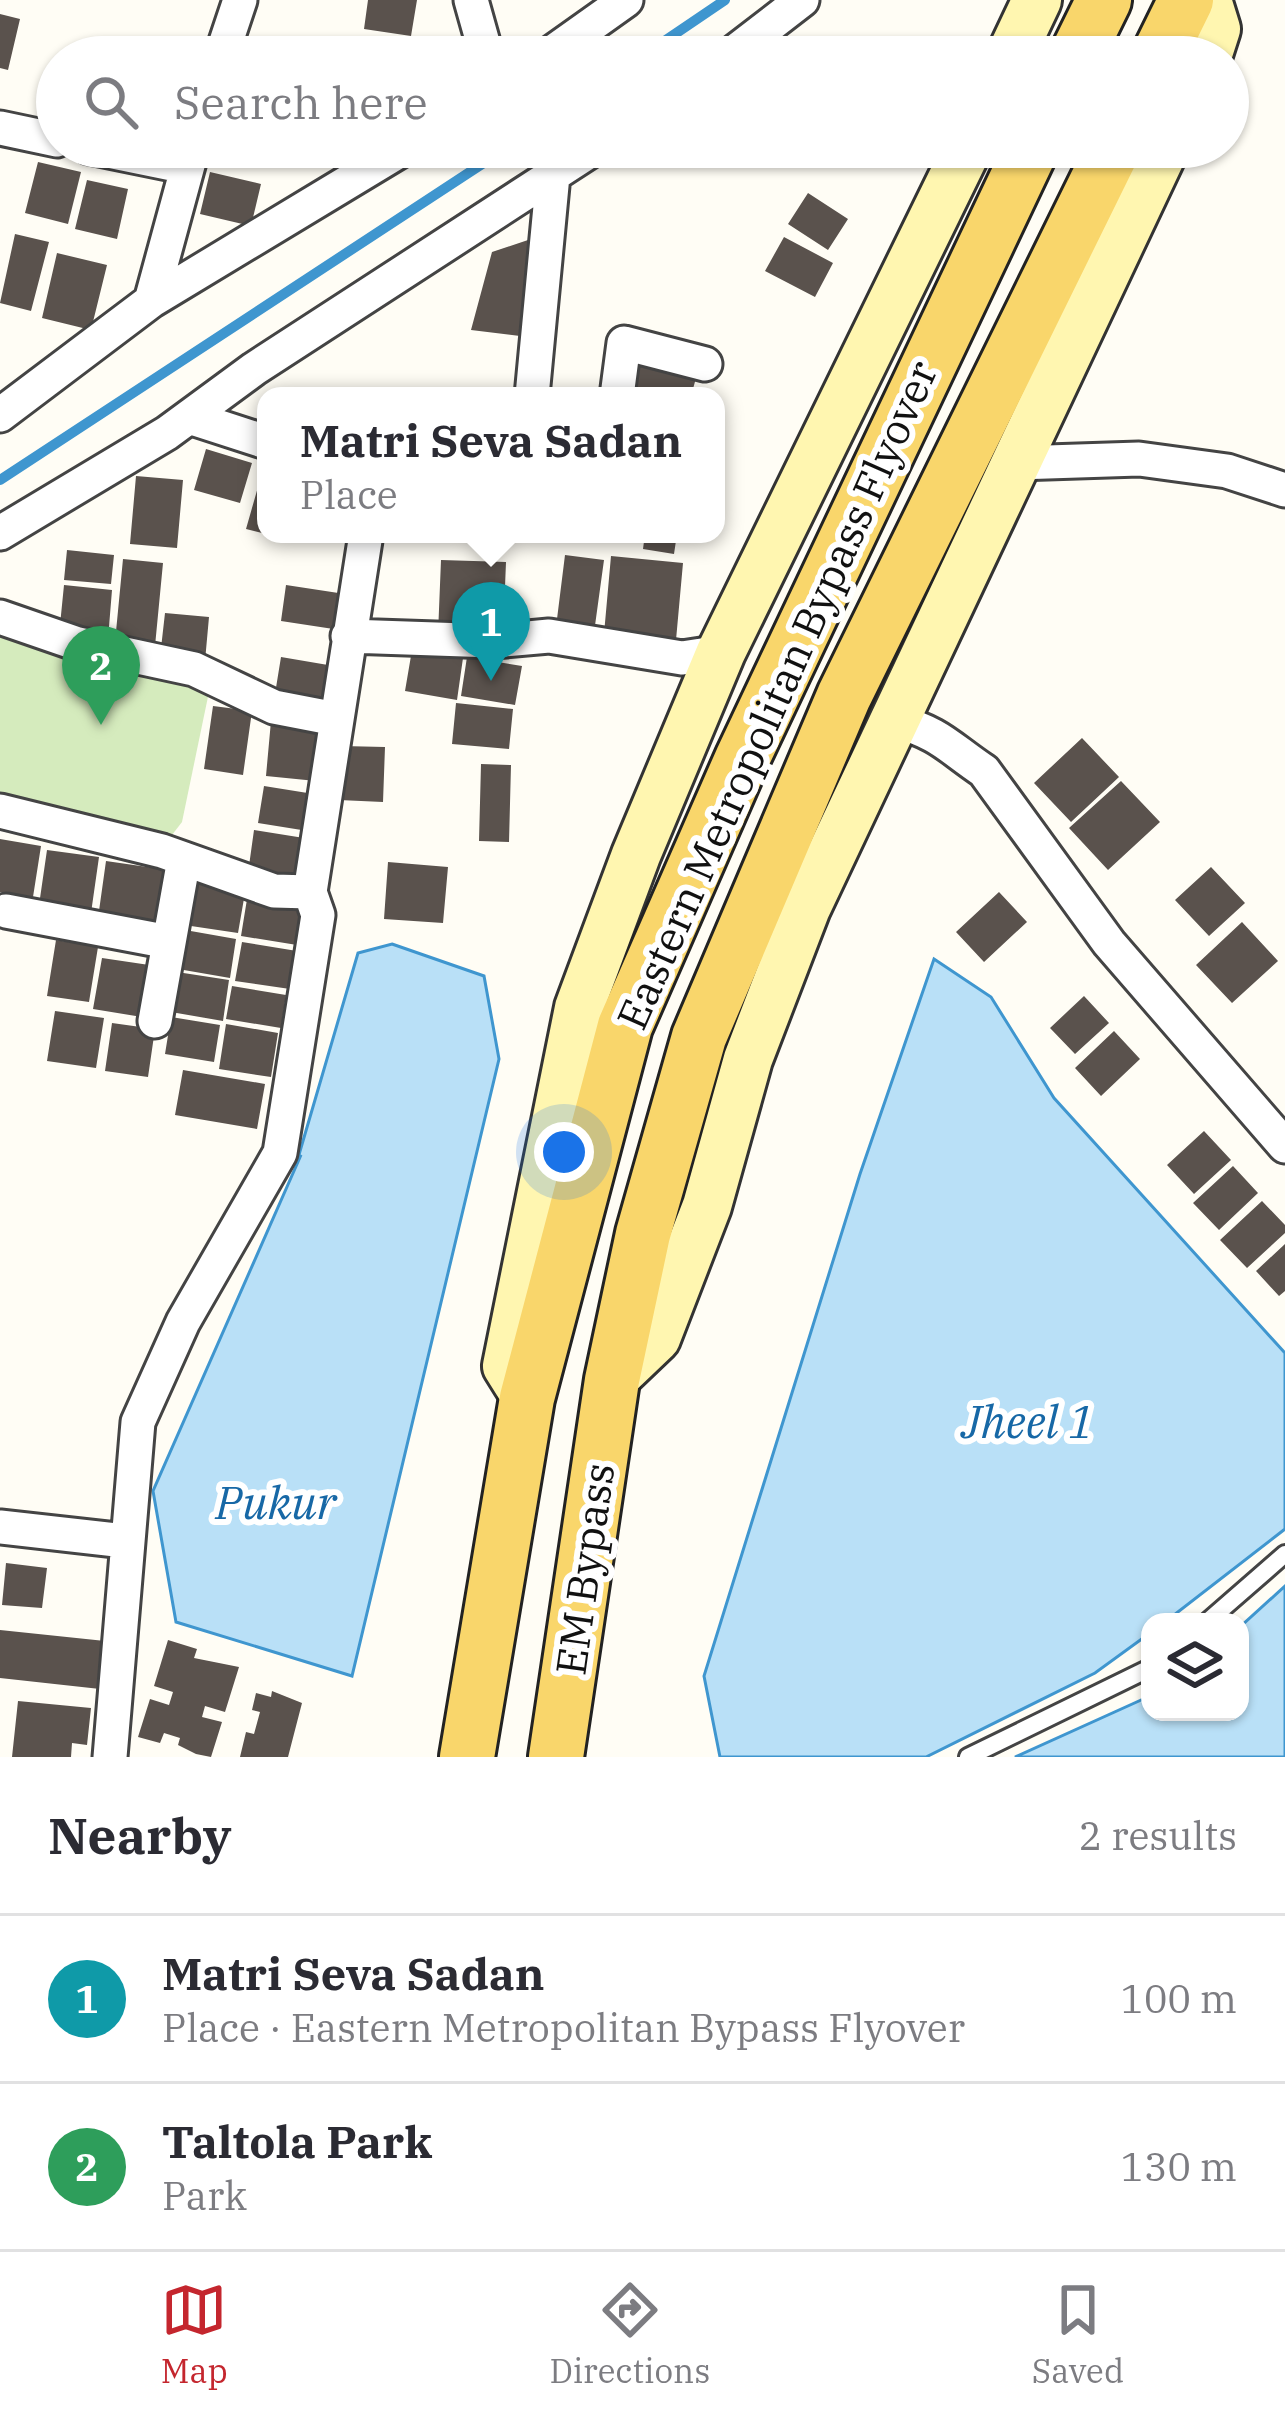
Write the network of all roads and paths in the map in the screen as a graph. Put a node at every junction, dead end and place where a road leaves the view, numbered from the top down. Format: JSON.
{"nodes":[{"id":1,"x":240,"y":0,"type":"edge"},
{"id":2,"x":470,"y":0,"type":"edge"},
{"id":3,"x":626,"y":0,"type":"edge"},
{"id":4,"x":802,"y":0,"type":"edge"},
{"id":5,"x":1037,"y":0,"type":"edge"},
{"id":6,"x":1104,"y":0,"type":"edge"},
{"id":7,"x":1186,"y":0,"type":"edge"},
{"id":8,"x":1207,"y":0,"type":"edge"},
{"id":9,"x":227,"y":36,"type":"edge"},
{"id":10,"x":481,"y":36,"type":"edge"},
{"id":11,"x":575,"y":36,"type":"edge"},
{"id":12,"x":755,"y":36,"type":"edge"},
{"id":13,"x":1020,"y":36,"type":"edge"},
{"id":14,"x":1086,"y":36,"type":"edge"},
{"id":15,"x":1168,"y":36,"type":"edge"},
{"id":16,"x":1214,"y":36,"type":"edge"},
{"id":17,"x":0,"y":128,"type":"edge"},
{"id":18,"x":36,"y":136,"type":"edge"},
{"id":19,"x":187,"y":168,"type":"edge"},
{"id":20,"x":371,"y":168,"type":"edge"},
{"id":21,"x":564,"y":168,"type":"edge"},
{"id":22,"x":958,"y":168,"type":"edge"},
{"id":23,"x":1022,"y":168,"type":"edge"},
{"id":24,"x":1104,"y":168,"type":"edge"},
{"id":25,"x":1156,"y":168,"type":"edge"},
{"id":26,"x":553,"y":175,"type":"junction"},
{"id":27,"x":151,"y":301,"type":"junction"},
{"id":28,"x":705,"y":364,"type":"dead end"},
{"id":29,"x":533,"y":387,"type":"edge"},
{"id":30,"x":618,"y":387,"type":"edge"},
{"id":31,"x":0,"y":415,"type":"edge"},
{"id":32,"x":189,"y":417,"type":"junction"},
{"id":33,"x":257,"y":439,"type":"edge"},
{"id":34,"x":1017,"y":463,"type":"junction"},
{"id":35,"x":1285,"y":490,"type":"edge"},
{"id":36,"x":0,"y":533,"type":"edge"},
{"id":37,"x":364,"y":543,"type":"edge"},
{"id":38,"x":0,"y":617,"type":"edge"},
{"id":39,"x":348,"y":636,"type":"junction"},
{"id":40,"x":721,"y":652,"type":"junction"},
{"id":41,"x":336,"y":718,"type":"junction"},
{"id":42,"x":896,"y":721,"type":"junction"},
{"id":43,"x":0,"y":811,"type":"edge"},
{"id":44,"x":184,"y":859,"type":"junction"},
{"id":45,"x":310,"y":892,"type":"junction"},
{"id":46,"x":6,"y":911,"type":"dead end"},
{"id":47,"x":169,"y":942,"type":"junction"},
{"id":48,"x":155,"y":1021,"type":"dead end"},
{"id":49,"x":1285,"y":1146,"type":"edge"},
{"id":50,"x":612,"y":1380,"type":"junction"},
{"id":51,"x":527,"y":1398,"type":"junction"},
{"id":52,"x":0,"y":1527,"type":"edge"},
{"id":53,"x":125,"y":1541,"type":"junction"},
{"id":54,"x":1285,"y":1554,"type":"edge"},
{"id":55,"x":1218,"y":1613,"type":"edge"},
{"id":56,"x":1141,"y":1672,"type":"edge"},
{"id":57,"x":110,"y":1757,"type":"edge"},
{"id":58,"x":467,"y":1757,"type":"edge"},
{"id":59,"x":556,"y":1757,"type":"edge"},
{"id":60,"x":968,"y":1757,"type":"edge"}],
"edges":[{"from":1,"to":9,"type":"street"},
{"from":2,"to":10,"type":"street"},
{"from":3,"to":11,"type":"street"},
{"from":4,"to":12,"type":"street"},
{"from":5,"to":13,"type":"street"},
{"from":6,"to":14,"type":"main road"},
{"from":7,"to":15,"type":"main road"},
{"from":8,"to":16,"type":"street"},
{"from":17,"to":18,"type":"street"},
{"from":19,"to":27,"type":"street"},
{"from":20,"to":27,"type":"street"},
{"from":21,"to":26,"type":"street"},
{"from":22,"to":40,"type":"street"},
{"from":23,"to":51,"type":"main road","name":"Eastern Metropolitan Bypass Flyover"},
{"from":24,"to":50,"type":"main road","name":"Eastern Metropolitan Bypass Flyover"},
{"from":25,"to":34,"type":"street"},
{"from":26,"to":29,"type":"street"},
{"from":26,"to":32,"type":"street"},
{"from":27,"to":31,"type":"street"},
{"from":28,"to":30,"type":"street"},
{"from":32,"to":33,"type":"street"},
{"from":32,"to":36,"type":"street"},
{"from":34,"to":35,"type":"street"},
{"from":34,"to":42,"type":"street"},
{"from":37,"to":39,"type":"street"},
{"from":38,"to":41,"type":"street"},
{"from":39,"to":40,"type":"street"},
{"from":39,"to":41,"type":"street"},
{"from":40,"to":51,"type":"street"},
{"from":41,"to":45,"type":"street"},
{"from":42,"to":49,"type":"street"},
{"from":42,"to":50,"type":"street"},
{"from":43,"to":44,"type":"street"},
{"from":44,"to":45,"type":"street"},
{"from":44,"to":47,"type":"street"},
{"from":45,"to":53,"type":"street"},
{"from":46,"to":47,"type":"street"},
{"from":47,"to":48,"type":"street"},
{"from":50,"to":59,"type":"main road","name":"EM Bypass"},
{"from":51,"to":58,"type":"main road","name":"Eastern Metropolitan Bypass Flyover"},
{"from":52,"to":53,"type":"street"},
{"from":53,"to":57,"type":"street"},
{"from":54,"to":55,"type":"lane"},
{"from":56,"to":60,"type":"lane"}]}
